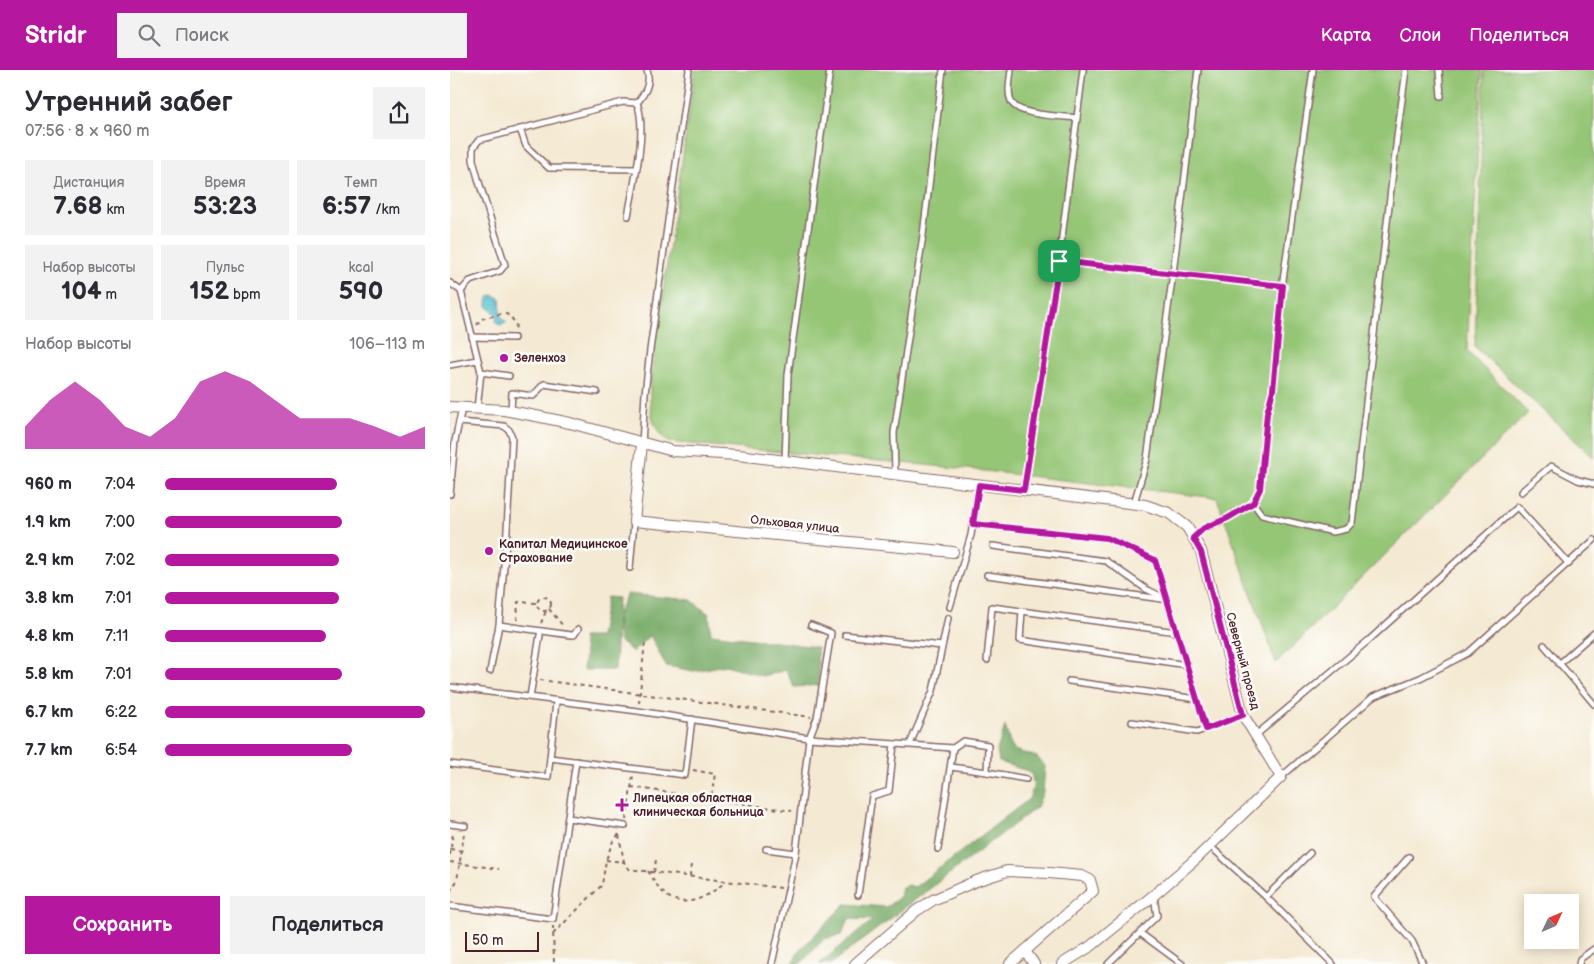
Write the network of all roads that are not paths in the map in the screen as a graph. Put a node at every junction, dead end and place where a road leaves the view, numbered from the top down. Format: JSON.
{"nodes":[{"id":1,"x":647,"y":70,"type":"edge"},
{"id":2,"x":689,"y":70,"type":"edge"},
{"id":3,"x":830,"y":70,"type":"edge"},
{"id":4,"x":943,"y":70,"type":"edge"},
{"id":5,"x":1012,"y":70,"type":"edge"},
{"id":6,"x":1083,"y":70,"type":"edge"},
{"id":7,"x":1198,"y":70,"type":"edge"},
{"id":8,"x":1312,"y":70,"type":"edge"},
{"id":9,"x":1406,"y":70,"type":"edge"},
{"id":10,"x":1439,"y":70,"type":"edge"},
{"id":11,"x":1441,"y":96,"type":"dead end"},
{"id":12,"x":637,"y":103,"type":"junction"},
{"id":13,"x":1077,"y":118,"type":"junction"},
{"id":14,"x":520,"y":129,"type":"junction"},
{"id":15,"x":636,"y":169,"type":"junction"},
{"id":16,"x":628,"y":216,"type":"dead end"},
{"id":17,"x":1059,"y":261,"type":"junction"},
{"id":18,"x":1173,"y":273,"type":"junction"},
{"id":19,"x":450,"y":283,"type":"edge"},
{"id":20,"x":1283,"y":286,"type":"junction"},
{"id":21,"x":461,"y":291,"type":"junction"},
{"id":22,"x":472,"y":336,"type":"junction"},
{"id":23,"x":514,"y":338,"type":"road end"},
{"id":24,"x":477,"y":360,"type":"junction"},
{"id":25,"x":450,"y":365,"type":"edge"},
{"id":26,"x":481,"y":372,"type":"junction"},
{"id":27,"x":509,"y":376,"type":"dead end"},
{"id":28,"x":597,"y":392,"type":"dead end"},
{"id":29,"x":450,"y":407,"type":"edge"},
{"id":30,"x":462,"y":408,"type":"junction"},
{"id":31,"x":477,"y":409,"type":"junction"},
{"id":32,"x":511,"y":411,"type":"junction"},
{"id":33,"x":459,"y":422,"type":"junction"},
{"id":34,"x":452,"y":440,"type":"edge"},
{"id":35,"x":642,"y":444,"type":"junction"},
{"id":36,"x":785,"y":461,"type":"junction"},
{"id":37,"x":895,"y":475,"type":"junction"},
{"id":38,"x":1594,"y":484,"type":"edge"},
{"id":39,"x":982,"y":485,"type":"junction"},
{"id":40,"x":1024,"y":490,"type":"junction"},
{"id":41,"x":1521,"y":492,"type":"dead end"},
{"id":42,"x":450,"y":494,"type":"edge"},
{"id":43,"x":1253,"y":503,"type":"junction"},
{"id":44,"x":1134,"y":504,"type":"junction"},
{"id":45,"x":634,"y":521,"type":"junction"},
{"id":46,"x":973,"y":524,"type":"junction"},
{"id":47,"x":1193,"y":538,"type":"junction"},
{"id":48,"x":1594,"y":540,"type":"edge"},
{"id":49,"x":993,"y":546,"type":"dead end"},
{"id":50,"x":953,"y":552,"type":"dead end"},
{"id":51,"x":1569,"y":564,"type":"junction"},
{"id":52,"x":630,"y":568,"type":"dead end"},
{"id":53,"x":987,"y":575,"type":"dead end"},
{"id":54,"x":1167,"y":599,"type":"junction"},
{"id":55,"x":950,"y":607,"type":"dead end"},
{"id":56,"x":1022,"y":611,"type":"junction"},
{"id":57,"x":948,"y":618,"type":"dead end"},
{"id":58,"x":499,"y":625,"type":"junction"},
{"id":59,"x":811,"y":625,"type":"dead end"},
{"id":60,"x":578,"y":630,"type":"dead end"},
{"id":61,"x":1177,"y":632,"type":"junction"},
{"id":62,"x":1594,"y":632,"type":"edge"},
{"id":63,"x":540,"y":635,"type":"dead end"},
{"id":64,"x":845,"y":635,"type":"dead end"},
{"id":65,"x":942,"y":646,"type":"junction"},
{"id":66,"x":1544,"y":646,"type":"dead end"},
{"id":67,"x":987,"y":660,"type":"dead end"},
{"id":68,"x":1560,"y":664,"type":"junction"},
{"id":69,"x":1187,"y":666,"type":"junction"},
{"id":70,"x":490,"y":671,"type":"dead end"},
{"id":71,"x":1069,"y":681,"type":"dead end"},
{"id":72,"x":450,"y":687,"type":"edge"},
{"id":73,"x":530,"y":697,"type":"junction"},
{"id":74,"x":1197,"y":699,"type":"junction"},
{"id":75,"x":556,"y":702,"type":"junction"},
{"id":76,"x":1594,"y":704,"type":"edge"},
{"id":77,"x":1243,"y":715,"type":"junction"},
{"id":78,"x":692,"y":719,"type":"junction"},
{"id":79,"x":1132,"y":722,"type":"dead end"},
{"id":80,"x":1206,"y":729,"type":"junction"},
{"id":81,"x":1256,"y":735,"type":"junction"},
{"id":82,"x":810,"y":738,"type":"junction"},
{"id":83,"x":894,"y":744,"type":"junction"},
{"id":84,"x":910,"y":744,"type":"junction"},
{"id":85,"x":953,"y":748,"type":"junction"},
{"id":86,"x":550,"y":758,"type":"junction"},
{"id":87,"x":576,"y":761,"type":"junction"},
{"id":88,"x":450,"y":764,"type":"edge"},
{"id":89,"x":951,"y":767,"type":"junction"},
{"id":90,"x":987,"y":772,"type":"junction"},
{"id":91,"x":1281,"y":777,"type":"junction"},
{"id":92,"x":1026,"y":779,"type":"dead end"},
{"id":93,"x":568,"y":818,"type":"junction"},
{"id":94,"x":452,"y":824,"type":"edge"},
{"id":95,"x":465,"y":826,"type":"road end"},
{"id":96,"x":625,"y":826,"type":"road end"},
{"id":97,"x":1210,"y":846,"type":"junction"},
{"id":98,"x":766,"y":849,"type":"dead end"},
{"id":99,"x":938,"y":849,"type":"dead end"},
{"id":100,"x":796,"y":853,"type":"junction"},
{"id":101,"x":1310,"y":853,"type":"dead end"},
{"id":102,"x":1409,"y":857,"type":"dead end"},
{"id":103,"x":858,"y":895,"type":"dead end"},
{"id":104,"x":1154,"y":895,"type":"junction"},
{"id":105,"x":1266,"y":897,"type":"junction"},
{"id":106,"x":450,"y":906,"type":"edge"},
{"id":107,"x":1140,"y":932,"type":"junction"},
{"id":108,"x":1594,"y":950,"type":"edge"},
{"id":109,"x":1025,"y":951,"type":"junction"},
{"id":110,"x":772,"y":964,"type":"edge"},
{"id":111,"x":855,"y":964,"type":"edge"},
{"id":112,"x":1010,"y":964,"type":"edge"},
{"id":113,"x":1034,"y":964,"type":"edge"},
{"id":114,"x":1062,"y":964,"type":"edge"},
{"id":115,"x":1108,"y":964,"type":"edge"},
{"id":116,"x":1182,"y":964,"type":"edge"},
{"id":117,"x":1333,"y":964,"type":"edge"},
{"id":118,"x":1423,"y":964,"type":"edge"},
{"id":119,"x":1579,"y":964,"type":"edge"}],
"edges":[{"from":1,"to":12,"type":"lane"},
{"from":2,"to":35,"type":"lane"},
{"from":3,"to":36,"type":"lane"},
{"from":4,"to":37,"type":"lane"},
{"from":5,"to":13,"type":"lane"},
{"from":6,"to":13,"type":"lane"},
{"from":7,"to":18,"type":"lane"},
{"from":8,"to":20,"type":"lane"},
{"from":9,"to":43,"type":"lane"},
{"from":10,"to":11,"type":"lane"},
{"from":12,"to":14,"type":"lane"},
{"from":12,"to":15,"type":"lane"},
{"from":13,"to":17,"type":"lane"},
{"from":14,"to":15,"type":"lane"},
{"from":14,"to":21,"type":"lane"},
{"from":15,"to":16,"type":"lane"},
{"from":17,"to":18,"type":"lane"},
{"from":17,"to":40,"type":"lane"},
{"from":18,"to":20,"type":"lane"},
{"from":18,"to":44,"type":"lane"},
{"from":19,"to":21,"type":"lane"},
{"from":20,"to":43,"type":"lane"},
{"from":21,"to":22,"type":"lane"},
{"from":22,"to":23,"type":"lane"},
{"from":22,"to":24,"type":"lane"},
{"from":24,"to":25,"type":"lane"},
{"from":24,"to":26,"type":"lane"},
{"from":26,"to":27,"type":"lane"},
{"from":26,"to":31,"type":"lane"},
{"from":28,"to":32,"type":"lane"},
{"from":29,"to":30,"type":"street","name":"Северный проезд"},
{"from":30,"to":31,"type":"street","name":"Северный проезд"},
{"from":30,"to":33,"type":"lane"},
{"from":31,"to":32,"type":"street","name":"Северный проезд"},
{"from":32,"to":35,"type":"street","name":"Северный проезд"},
{"from":33,"to":34,"type":"lane"},
{"from":33,"to":58,"type":"lane"},
{"from":34,"to":42,"type":"lane"},
{"from":35,"to":36,"type":"street","name":"Северный проезд"},
{"from":35,"to":45,"type":"street"},
{"from":36,"to":37,"type":"street","name":"Северный проезд"},
{"from":37,"to":39,"type":"street","name":"Северный проезд"},
{"from":38,"to":41,"type":"lane"},
{"from":39,"to":40,"type":"street","name":"Северный проезд"},
{"from":39,"to":46,"type":"lane"},
{"from":40,"to":44,"type":"street","name":"Северный проезд"},
{"from":43,"to":47,"type":"lane"},
{"from":44,"to":47,"type":"street","name":"Северный проезд"},
{"from":45,"to":50,"type":"street","name":"Ольховая улица"},
{"from":45,"to":52,"type":"lane"},
{"from":46,"to":54,"type":"lane"},
{"from":46,"to":55,"type":"lane"},
{"from":47,"to":77,"type":"street","name":"Северный проезд"},
{"from":48,"to":51,"type":"lane"},
{"from":49,"to":54,"type":"lane"},
{"from":51,"to":81,"type":"lane"},
{"from":51,"to":91,"type":"lane"},
{"from":53,"to":54,"type":"lane"},
{"from":54,"to":61,"type":"lane"},
{"from":56,"to":61,"type":"lane"},
{"from":56,"to":67,"type":"lane"},
{"from":56,"to":69,"type":"lane"},
{"from":57,"to":65,"type":"lane"},
{"from":58,"to":60,"type":"lane"},
{"from":58,"to":70,"type":"lane"},
{"from":59,"to":82,"type":"lane"},
{"from":61,"to":69,"type":"lane"},
{"from":62,"to":68,"type":"lane"},
{"from":63,"to":73,"type":"lane"},
{"from":64,"to":65,"type":"lane"},
{"from":65,"to":84,"type":"lane"},
{"from":66,"to":68,"type":"lane"},
{"from":68,"to":76,"type":"lane"},
{"from":69,"to":74,"type":"lane"},
{"from":71,"to":74,"type":"lane"},
{"from":72,"to":73,"type":"lane"},
{"from":73,"to":75,"type":"lane"},
{"from":74,"to":80,"type":"lane"},
{"from":75,"to":78,"type":"lane"},
{"from":75,"to":86,"type":"lane"},
{"from":77,"to":80,"type":"lane"},
{"from":77,"to":81,"type":"street","name":"Северный проезд"},
{"from":78,"to":82,"type":"lane"},
{"from":78,"to":87,"type":"lane"},
{"from":79,"to":80,"type":"lane"},
{"from":81,"to":91,"type":"street","name":"Северный проезд"},
{"from":82,"to":83,"type":"lane"},
{"from":82,"to":100,"type":"lane"},
{"from":83,"to":84,"type":"lane"},
{"from":83,"to":103,"type":"lane"},
{"from":84,"to":85,"type":"lane"},
{"from":85,"to":89,"type":"lane"},
{"from":85,"to":90,"type":"lane"},
{"from":86,"to":87,"type":"lane"},
{"from":86,"to":88,"type":"lane"},
{"from":87,"to":93,"type":"lane"},
{"from":89,"to":90,"type":"lane"},
{"from":89,"to":99,"type":"lane"},
{"from":90,"to":92,"type":"lane"},
{"from":91,"to":97,"type":"street"},
{"from":93,"to":96,"type":"lane"},
{"from":93,"to":106,"type":"lane"},
{"from":94,"to":95,"type":"lane"},
{"from":97,"to":104,"type":"street"},
{"from":97,"to":105,"type":"lane"},
{"from":98,"to":100,"type":"lane"},
{"from":100,"to":110,"type":"lane"},
{"from":101,"to":105,"type":"lane"},
{"from":102,"to":118,"type":"lane"},
{"from":104,"to":107,"type":"lane"},
{"from":104,"to":114,"type":"street"},
{"from":105,"to":117,"type":"lane"},
{"from":107,"to":115,"type":"lane"},
{"from":107,"to":116,"type":"lane"},
{"from":108,"to":119,"type":"lane"},
{"from":109,"to":111,"type":"street"},
{"from":109,"to":112,"type":"street"},
{"from":109,"to":113,"type":"street"}]}
